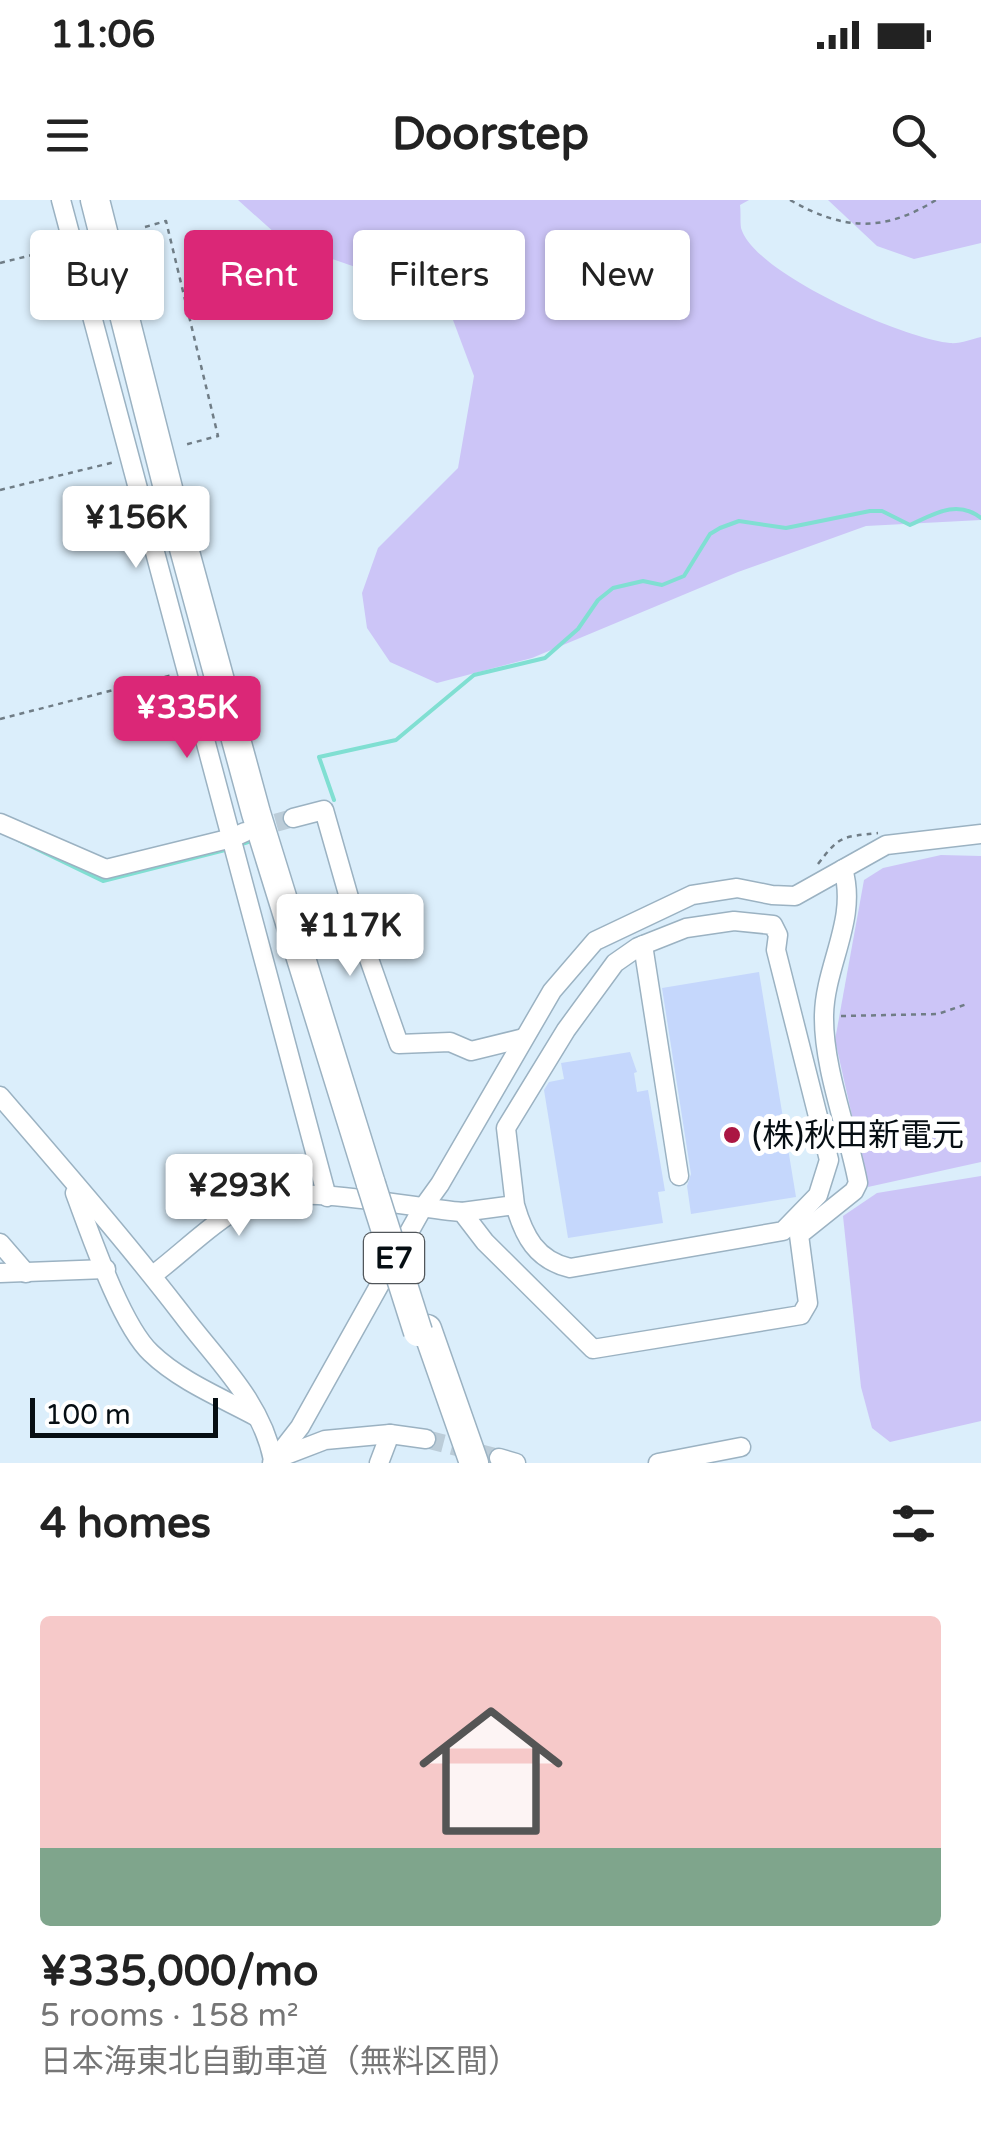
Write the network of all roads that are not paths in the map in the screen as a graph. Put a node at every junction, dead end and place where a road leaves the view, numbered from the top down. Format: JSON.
{"nodes":[{"id":1,"x":61,"y":200,"type":"edge"},
{"id":2,"x":96,"y":200,"type":"edge"},
{"id":3,"x":108,"y":200,"type":"edge"},
{"id":4,"x":293,"y":818,"type":"tunnel mouth"},
{"id":5,"x":0,"y":823,"type":"edge"},
{"id":6,"x":981,"y":834,"type":"edge"},
{"id":7,"x":238,"y":835,"type":"junction"},
{"id":8,"x":843,"y":869,"type":"junction"},
{"id":9,"x":643,"y":945,"type":"junction"},
{"id":10,"x":524,"y":1038,"type":"junction"},
{"id":11,"x":2,"y":1100,"type":"edge"},
{"id":12,"x":678,"y":1176,"type":"dead end"},
{"id":13,"x":72,"y":1183,"type":"junction"},
{"id":14,"x":374,"y":1183,"type":"junction"},
{"id":15,"x":327,"y":1197,"type":"junction"},
{"id":16,"x":515,"y":1205,"type":"junction"},
{"id":17,"x":422,"y":1209,"type":"junction"},
{"id":18,"x":462,"y":1212,"type":"junction"},
{"id":19,"x":0,"y":1243,"type":"edge"},
{"id":20,"x":106,"y":1269,"type":"junction"},
{"id":21,"x":0,"y":1273,"type":"edge"},
{"id":22,"x":26,"y":1273,"type":"junction"},
{"id":23,"x":153,"y":1275,"type":"junction"},
{"id":24,"x":423,"y":1331,"type":"junction"},
{"id":25,"x":257,"y":1417,"type":"junction"},
{"id":26,"x":390,"y":1434,"type":"junction"},
{"id":27,"x":426,"y":1439,"type":"tunnel mouth"},
{"id":28,"x":741,"y":1447,"type":"dead end"},
{"id":29,"x":496,"y":1461,"type":"edge"},
{"id":30,"x":272,"y":1462,"type":"edge"},
{"id":31,"x":379,"y":1463,"type":"edge"},
{"id":32,"x":462,"y":1463,"type":"edge"},
{"id":33,"x":658,"y":1463,"type":"edge"}],
"edges":[{"from":1,"to":7,"type":"street"},
{"from":2,"to":14,"type":"highway","number":"E7"},
{"from":3,"to":14,"type":"highway","number":"E7"},
{"from":4,"to":10,"type":"street"},
{"from":5,"to":7,"type":"street"},
{"from":6,"to":8,"type":"street"},
{"from":7,"to":15,"type":"street"},
{"from":8,"to":10,"type":"street"},
{"from":8,"to":18,"type":"street"},
{"from":9,"to":12,"type":"street"},
{"from":9,"to":16,"type":"street"},
{"from":9,"to":16,"type":"street"},
{"from":10,"to":17,"type":"street"},
{"from":11,"to":13,"type":"street"},
{"from":13,"to":20,"type":"street"},
{"from":13,"to":23,"type":"street"},
{"from":14,"to":24,"type":"highway","number":"E7","bridge":true},
{"from":15,"to":17,"type":"street"},
{"from":15,"to":23,"type":"street"},
{"from":16,"to":18,"type":"street"},
{"from":17,"to":18,"type":"street"},
{"from":17,"to":30,"type":"street"},
{"from":19,"to":22,"type":"street"},
{"from":20,"to":22,"type":"street"},
{"from":20,"to":25,"type":"street"},
{"from":21,"to":22,"type":"street"},
{"from":23,"to":25,"type":"street"},
{"from":24,"to":29,"type":"highway","number":"E7"},
{"from":24,"to":32,"type":"highway","number":"E7"},
{"from":25,"to":30,"type":"street"},
{"from":26,"to":27,"type":"street"},
{"from":26,"to":30,"type":"street"},
{"from":26,"to":31,"type":"street"},
{"from":28,"to":33,"type":"street"}]}
